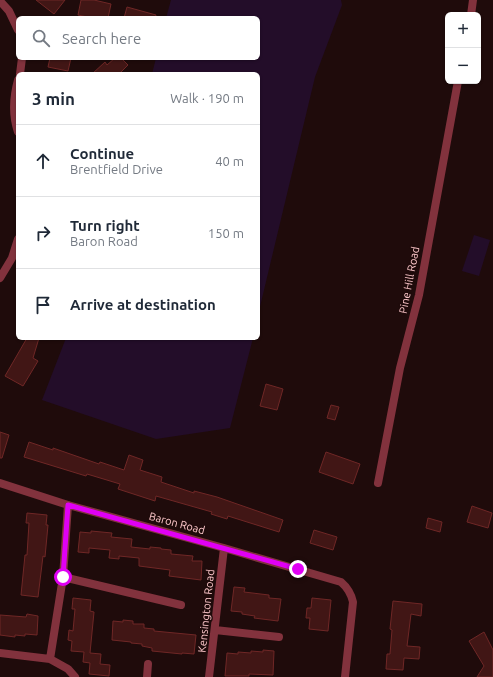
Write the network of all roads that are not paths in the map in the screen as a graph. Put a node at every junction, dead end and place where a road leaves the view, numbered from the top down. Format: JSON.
{"nodes":[{"id":1,"x":473,"y":0,"type":"edge"},
{"id":2,"x":0,"y":1,"type":"edge"},
{"id":3,"x":471,"y":12,"type":"edge"},
{"id":4,"x":16,"y":26,"type":"edge"},
{"id":5,"x":22,"y":60,"type":"edge"},
{"id":6,"x":20,"y":72,"type":"edge"},
{"id":7,"x":457,"y":84,"type":"edge"},
{"id":8,"x":16,"y":90,"type":"edge"},
{"id":9,"x":16,"y":124,"type":"edge"},
{"id":10,"x":16,"y":245,"type":"edge"},
{"id":11,"x":0,"y":278,"type":"edge"},
{"id":12,"x":0,"y":483,"type":"edge"},
{"id":13,"x":378,"y":483,"type":"dead end"},
{"id":14,"x":68,"y":505,"type":"junction"},
{"id":15,"x":224,"y":548,"type":"junction"},
{"id":16,"x":63,"y":577,"type":"junction"},
{"id":17,"x":181,"y":605,"type":"dead end"},
{"id":18,"x":215,"y":630,"type":"junction"},
{"id":19,"x":279,"y":637,"type":"dead end"},
{"id":20,"x":0,"y":653,"type":"edge"},
{"id":21,"x":50,"y":659,"type":"junction"},
{"id":22,"x":148,"y":664,"type":"dead end"},
{"id":23,"x":75,"y":677,"type":"edge"},
{"id":24,"x":147,"y":677,"type":"edge"},
{"id":25,"x":209,"y":677,"type":"edge"},
{"id":26,"x":345,"y":677,"type":"edge"}],
"edges":[{"from":1,"to":3,"type":"street"},
{"from":2,"to":4,"type":"street"},
{"from":5,"to":6,"type":"street"},
{"from":7,"to":13,"type":"street","name":"Pine Hill Road"},
{"from":8,"to":9,"type":"street"},
{"from":10,"to":11,"type":"street"},
{"from":12,"to":14,"type":"street","name":"Baron Road"},
{"from":14,"to":15,"type":"street","name":"Baron Road"},
{"from":14,"to":16,"type":"street"},
{"from":15,"to":18,"type":"street","name":"Kensington Road"},
{"from":15,"to":26,"type":"street","name":"Baron Road"},
{"from":16,"to":17,"type":"street"},
{"from":16,"to":21,"type":"street"},
{"from":18,"to":19,"type":"street"},
{"from":18,"to":25,"type":"street","name":"Kensington Road"},
{"from":20,"to":21,"type":"street"},
{"from":21,"to":23,"type":"street"},
{"from":22,"to":24,"type":"street"}]}
